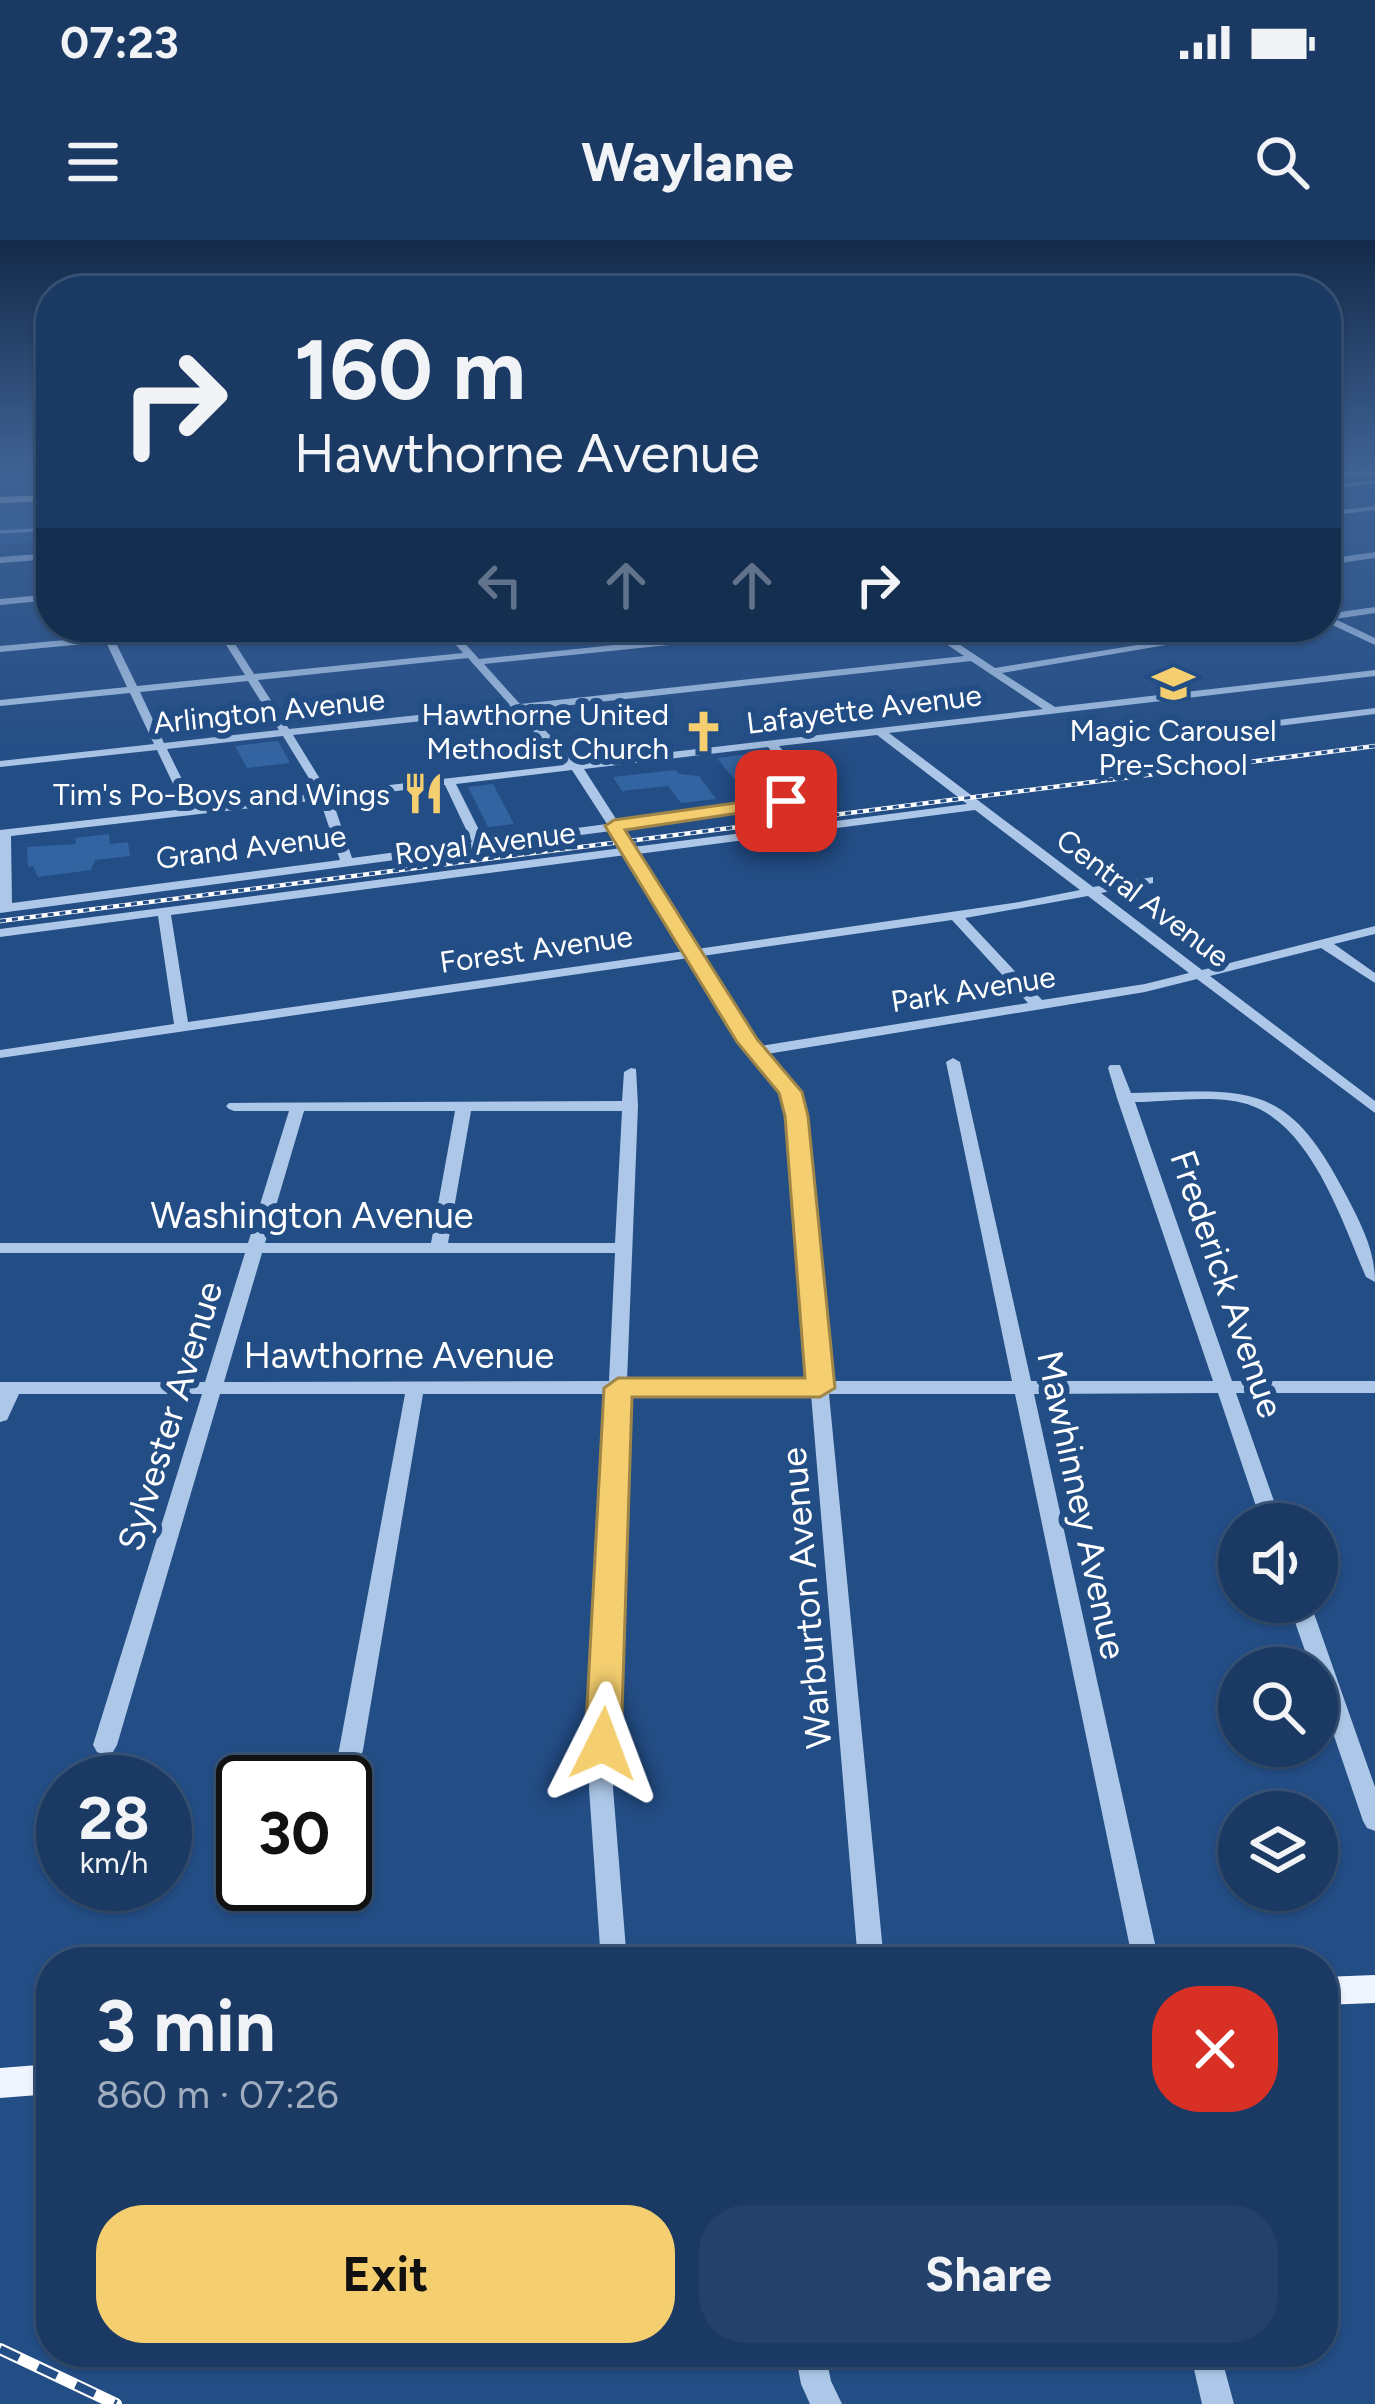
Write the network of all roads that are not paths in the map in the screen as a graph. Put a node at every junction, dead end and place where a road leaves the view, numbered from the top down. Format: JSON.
{"nodes":[{"id":1,"x":36,"y":599,"type":"edge"},
{"id":2,"x":0,"y":602,"type":"edge"},
{"id":3,"x":1375,"y":610,"type":"edge"},
{"id":4,"x":1341,"y":616,"type":"edge"},
{"id":5,"x":1341,"y":625,"type":"edge"},
{"id":6,"x":79,"y":642,"type":"edge"},
{"id":7,"x":110,"y":642,"type":"edge"},
{"id":8,"x":229,"y":642,"type":"edge"},
{"id":9,"x":459,"y":642,"type":"edge"},
{"id":10,"x":650,"y":642,"type":"edge"},
{"id":11,"x":949,"y":642,"type":"edge"},
{"id":12,"x":1174,"y":642,"type":"edge"},
{"id":13,"x":1375,"y":642,"type":"edge"},
{"id":14,"x":0,"y":650,"type":"edge"},
{"id":15,"x":473,"y":658,"type":"junction"},
{"id":16,"x":973,"y":658,"type":"junction"},
{"id":17,"x":993,"y":671,"type":"junction"},
{"id":18,"x":1375,"y":673,"type":"edge"},
{"id":19,"x":251,"y":677,"type":"junction"},
{"id":20,"x":134,"y":689,"type":"junction"},
{"id":21,"x":0,"y":703,"type":"edge"},
{"id":22,"x":517,"y":708,"type":"junction"},
{"id":23,"x":1054,"y":711,"type":"junction"},
{"id":24,"x":1375,"y":711,"type":"edge"},
{"id":25,"x":1278,"y":723,"type":"dead end"},
{"id":26,"x":879,"y":731,"type":"junction"},
{"id":27,"x":286,"y":733,"type":"junction"},
{"id":28,"x":771,"y":744,"type":"junction"},
{"id":29,"x":161,"y":747,"type":"junction"},
{"id":30,"x":0,"y":764,"type":"edge"},
{"id":31,"x":574,"y":766,"type":"junction"},
{"id":32,"x":449,"y":781,"type":"junction"},
{"id":33,"x":325,"y":796,"type":"junction"},
{"id":34,"x":977,"y":806,"type":"junction"},
{"id":35,"x":192,"y":812,"type":"junction"},
{"id":36,"x":614,"y":826,"type":"junction"},
{"id":37,"x":3,"y":834,"type":"edge"},
{"id":38,"x":480,"y":845,"type":"junction"},
{"id":39,"x":630,"y":851,"type":"junction"},
{"id":40,"x":347,"y":862,"type":"junction"},
{"id":41,"x":1149,"y":880,"type":"dead end"},
{"id":42,"x":1091,"y":892,"type":"junction"},
{"id":43,"x":3,"y":908,"type":"edge"},
{"id":44,"x":164,"y":912,"type":"junction"},
{"id":45,"x":956,"y":916,"type":"junction"},
{"id":46,"x":1375,"y":930,"type":"edge"},
{"id":47,"x":0,"y":933,"type":"edge"},
{"id":48,"x":1322,"y":942,"type":"junction"},
{"id":49,"x":693,"y":953,"type":"junction"},
{"id":50,"x":1198,"y":974,"type":"junction"},
{"id":51,"x":1375,"y":979,"type":"edge"},
{"id":52,"x":1039,"y":1006,"type":"junction"},
{"id":53,"x":182,"y":1028,"type":"junction"},
{"id":54,"x":755,"y":1051,"type":"junction"},
{"id":55,"x":0,"y":1054,"type":"edge"},
{"id":56,"x":953,"y":1063,"type":"dead end"},
{"id":57,"x":1114,"y":1068,"type":"dead end"},
{"id":58,"x":631,"y":1072,"type":"dead end"},
{"id":59,"x":1125,"y":1098,"type":"junction"},
{"id":60,"x":234,"y":1106,"type":"dead end"},
{"id":61,"x":298,"y":1106,"type":"junction"},
{"id":62,"x":464,"y":1106,"type":"junction"},
{"id":63,"x":630,"y":1106,"type":"junction"},
{"id":64,"x":1375,"y":1108,"type":"edge"},
{"id":65,"x":0,"y":1248,"type":"edge"},
{"id":66,"x":255,"y":1248,"type":"junction"},
{"id":67,"x":439,"y":1248,"type":"junction"},
{"id":68,"x":624,"y":1248,"type":"junction"},
{"id":69,"x":1375,"y":1277,"type":"edge"},
{"id":70,"x":1023,"y":1387,"type":"junction"},
{"id":71,"x":1225,"y":1387,"type":"junction"},
{"id":72,"x":1375,"y":1387,"type":"edge"},
{"id":73,"x":6,"y":1388,"type":"edge"},
{"id":74,"x":213,"y":1388,"type":"junction"},
{"id":75,"x":415,"y":1388,"type":"junction"},
{"id":76,"x":618,"y":1388,"type":"junction"},
{"id":77,"x":820,"y":1388,"type":"junction"},
{"id":78,"x":0,"y":1415,"type":"edge"},
{"id":79,"x":1265,"y":1503,"type":"edge"},
{"id":80,"x":1306,"y":1623,"type":"edge"},
{"id":81,"x":105,"y":1744,"type":"dead end"},
{"id":82,"x":349,"y":1755,"type":"edge"},
{"id":83,"x":1375,"y":1821,"type":"edge"},
{"id":84,"x":613,"y":1947,"type":"edge"},
{"id":85,"x":870,"y":1947,"type":"edge"},
{"id":86,"x":1143,"y":1947,"type":"edge"},
{"id":87,"x":1375,"y":1989,"type":"edge"},
{"id":88,"x":1338,"y":1990,"type":"edge"},
{"id":89,"x":36,"y":2080,"type":"edge"},
{"id":90,"x":0,"y":2083,"type":"edge"},
{"id":91,"x":812,"y":2367,"type":"edge"},
{"id":92,"x":814,"y":2367,"type":"edge"},
{"id":93,"x":1209,"y":2367,"type":"edge"},
{"id":94,"x":814,"y":2404,"type":"edge"},
{"id":95,"x":826,"y":2404,"type":"edge"},
{"id":96,"x":1218,"y":2404,"type":"edge"}],
"edges":[{"from":1,"to":2,"type":"street"},
{"from":3,"to":4,"type":"street"},
{"from":5,"to":13,"type":"street"},
{"from":6,"to":14,"type":"street"},
{"from":7,"to":20,"type":"street"},
{"from":8,"to":19,"type":"street"},
{"from":9,"to":15,"type":"street","name":"Warburton Avenue"},
{"from":10,"to":15,"type":"street"},
{"from":11,"to":16,"type":"street"},
{"from":12,"to":17,"type":"street"},
{"from":15,"to":19,"type":"street"},
{"from":15,"to":22,"type":"street","name":"Warburton Avenue"},
{"from":16,"to":17,"type":"street"},
{"from":16,"to":22,"type":"street","name":"Arlington Avenue"},
{"from":17,"to":23,"type":"street"},
{"from":18,"to":23,"type":"street","name":"Lafayette Avenue"},
{"from":19,"to":20,"type":"street"},
{"from":19,"to":27,"type":"street"},
{"from":20,"to":21,"type":"street"},
{"from":20,"to":29,"type":"street"},
{"from":22,"to":27,"type":"street","name":"Arlington Avenue"},
{"from":22,"to":31,"type":"street","name":"Warburton Avenue"},
{"from":23,"to":26,"type":"street","name":"Lafayette Avenue"},
{"from":24,"to":25,"type":"street"},
{"from":26,"to":28,"type":"street","name":"Lafayette Avenue"},
{"from":26,"to":34,"type":"street","name":"Central Avenue"},
{"from":27,"to":29,"type":"street","name":"Arlington Avenue"},
{"from":27,"to":33,"type":"street"},
{"from":28,"to":31,"type":"street","name":"Lafayette Avenue"},
{"from":28,"to":36,"type":"street","name":"Grand Avenue"},
{"from":29,"to":30,"type":"street","name":"Arlington Avenue"},
{"from":29,"to":35,"type":"street"},
{"from":31,"to":32,"type":"street","name":"Lafayette Avenue"},
{"from":31,"to":36,"type":"street","name":"Warburton Avenue"},
{"from":32,"to":33,"type":"street","name":"Lafayette Avenue"},
{"from":32,"to":38,"type":"street"},
{"from":33,"to":35,"type":"street","name":"Lafayette Avenue"},
{"from":33,"to":40,"type":"street"},
{"from":34,"to":39,"type":"street","name":"Royal Avenue"},
{"from":34,"to":42,"type":"street","name":"Central Avenue"},
{"from":35,"to":37,"type":"street","name":"Lafayette Avenue"},
{"from":36,"to":38,"type":"street","name":"Grand Avenue"},
{"from":36,"to":39,"type":"street","name":"Warburton Avenue"},
{"from":37,"to":43,"type":"street"},
{"from":38,"to":40,"type":"street","name":"Grand Avenue"},
{"from":39,"to":44,"type":"street","name":"Royal Avenue"},
{"from":39,"to":49,"type":"street","name":"Warburton Avenue"},
{"from":40,"to":43,"type":"street","name":"Grand Avenue"},
{"from":41,"to":42,"type":"street","name":"Forest Avenue"},
{"from":42,"to":45,"type":"street","name":"Forest Avenue"},
{"from":42,"to":50,"type":"street","name":"Central Avenue"},
{"from":44,"to":47,"type":"street","name":"Royal Avenue"},
{"from":44,"to":53,"type":"street"},
{"from":45,"to":49,"type":"street","name":"Forest Avenue"},
{"from":45,"to":52,"type":"street"},
{"from":46,"to":48,"type":"street","name":"Park Avenue"},
{"from":48,"to":50,"type":"street","name":"Park Avenue"},
{"from":48,"to":51,"type":"street"},
{"from":49,"to":53,"type":"street","name":"Forest Avenue"},
{"from":49,"to":54,"type":"street","name":"Warburton Avenue"},
{"from":50,"to":52,"type":"street","name":"Park Avenue"},
{"from":50,"to":64,"type":"street","name":"Central Avenue"},
{"from":52,"to":54,"type":"street","name":"Park Avenue"},
{"from":53,"to":55,"type":"street","name":"Forest Avenue"},
{"from":54,"to":77,"type":"street","name":"Warburton Avenue"},
{"from":56,"to":70,"type":"street","name":"Mawhinney Avenue"},
{"from":57,"to":59,"type":"street","name":"Frederick Avenue"},
{"from":58,"to":63,"type":"street"},
{"from":59,"to":69,"type":"street"},
{"from":59,"to":71,"type":"street","name":"Frederick Avenue"},
{"from":60,"to":61,"type":"street"},
{"from":61,"to":62,"type":"street"},
{"from":61,"to":66,"type":"street","name":"Sylvester Avenue"},
{"from":62,"to":63,"type":"street"},
{"from":62,"to":67,"type":"street"},
{"from":63,"to":68,"type":"street"},
{"from":65,"to":66,"type":"street","name":"Washington Avenue"},
{"from":66,"to":67,"type":"street","name":"Washington Avenue"},
{"from":66,"to":74,"type":"street","name":"Sylvester Avenue"},
{"from":67,"to":68,"type":"street","name":"Washington Avenue"},
{"from":68,"to":76,"type":"street"},
{"from":70,"to":71,"type":"street","name":"Hawthorne Avenue"},
{"from":70,"to":77,"type":"street","name":"Hawthorne Avenue"},
{"from":70,"to":86,"type":"street","name":"Mawhinney Avenue"},
{"from":71,"to":72,"type":"street","name":"Hawthorne Avenue"},
{"from":71,"to":79,"type":"street","name":"Frederick Avenue"},
{"from":73,"to":74,"type":"street","name":"Hawthorne Avenue"},
{"from":73,"to":78,"type":"street"},
{"from":74,"to":75,"type":"street","name":"Hawthorne Avenue"},
{"from":74,"to":81,"type":"street","name":"Sylvester Avenue"},
{"from":75,"to":76,"type":"street","name":"Hawthorne Avenue"},
{"from":75,"to":82,"type":"street"},
{"from":76,"to":77,"type":"street","name":"Hawthorne Avenue"},
{"from":76,"to":84,"type":"street"},
{"from":77,"to":85,"type":"street","name":"Warburton Avenue"},
{"from":80,"to":83,"type":"street"},
{"from":87,"to":88,"type":"main road"},
{"from":89,"to":90,"type":"main road"},
{"from":91,"to":94,"type":"street"},
{"from":92,"to":95,"type":"street"},
{"from":93,"to":96,"type":"street"}]}
